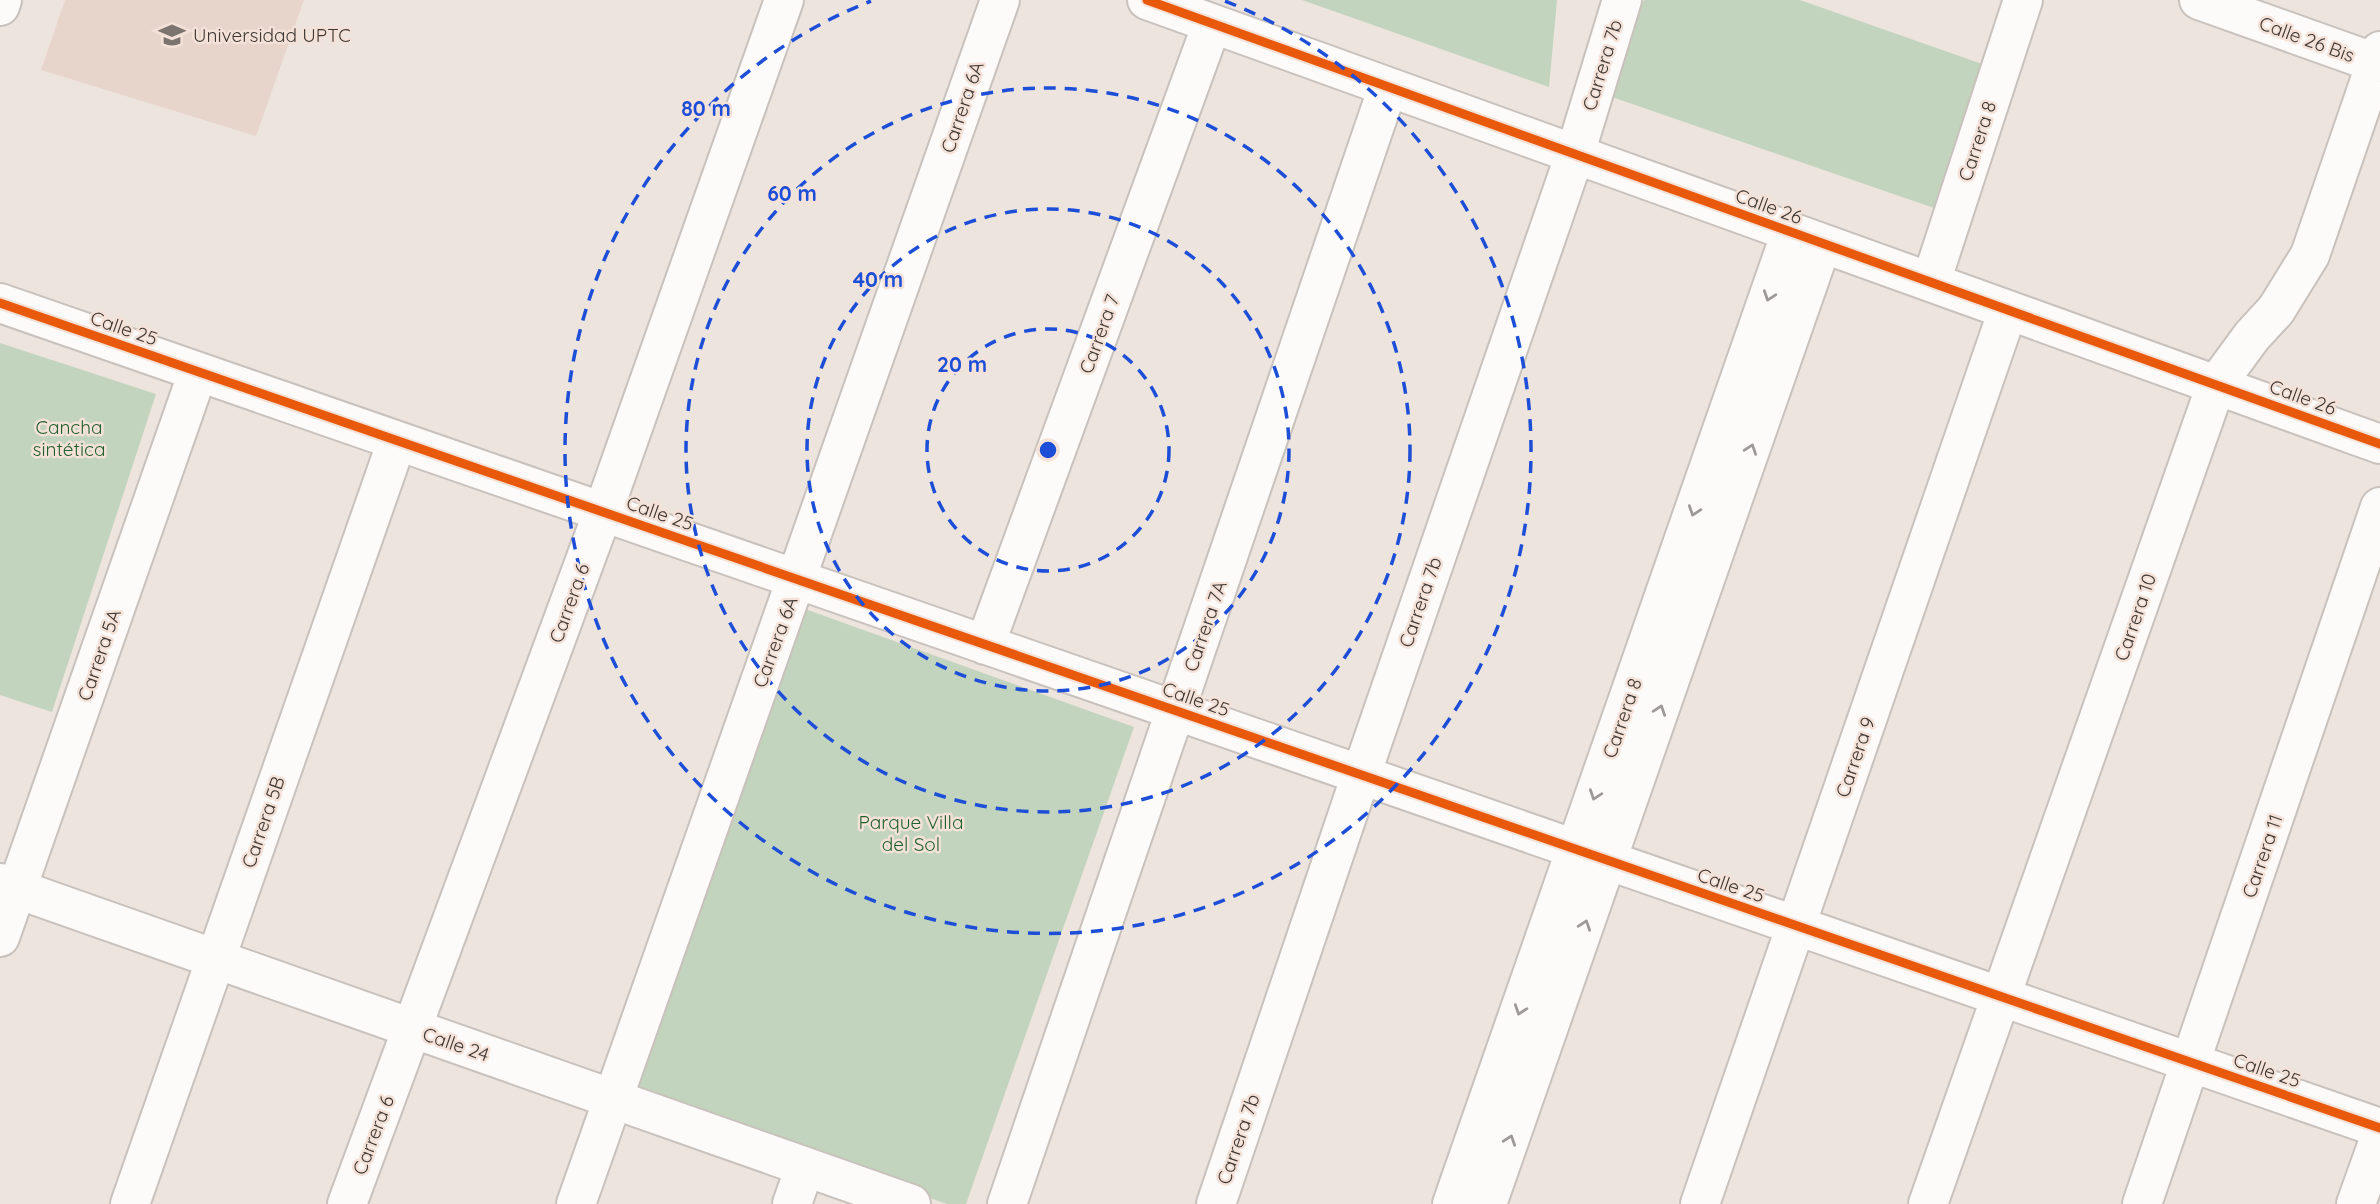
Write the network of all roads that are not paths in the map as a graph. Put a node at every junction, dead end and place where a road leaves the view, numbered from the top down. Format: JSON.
{"nodes":[{"id":1,"x":2,"y":0,"type":"edge"},
{"id":2,"x":784,"y":0,"type":"edge"},
{"id":3,"x":1000,"y":0,"type":"edge"},
{"id":4,"x":1147,"y":0,"type":"edge"},
{"id":5,"x":1604,"y":0,"type":"edge"},
{"id":6,"x":1622,"y":0,"type":"edge"},
{"id":7,"x":2023,"y":0,"type":"edge"},
{"id":8,"x":2199,"y":0,"type":"edge"},
{"id":9,"x":0,"y":6,"type":"edge"},
{"id":10,"x":1212,"y":24,"type":"junction"},
{"id":11,"x":1606,"y":46,"type":"junction"},
{"id":12,"x":2378,"y":57,"type":"edge"},
{"id":13,"x":1388,"y":87,"type":"junction"},
{"id":14,"x":1575,"y":154,"type":"junction"},
{"id":15,"x":1807,"y":238,"type":"junction"},
{"id":16,"x":1931,"y":282,"type":"junction"},
{"id":17,"x":0,"y":303,"type":"edge"},
{"id":18,"x":2008,"y":310,"type":"junction"},
{"id":19,"x":198,"y":372,"type":"junction"},
{"id":20,"x":2216,"y":385,"type":"junction"},
{"id":21,"x":397,"y":441,"type":"junction"},
{"id":22,"x":2380,"y":444,"type":"edge"},
{"id":23,"x":2380,"y":507,"type":"edge"},
{"id":24,"x":603,"y":512,"type":"junction"},
{"id":25,"x":797,"y":579,"type":"junction"},
{"id":26,"x":985,"y":645,"type":"junction"},
{"id":27,"x":1176,"y":711,"type":"junction"},
{"id":28,"x":1361,"y":775,"type":"junction"},
{"id":29,"x":1592,"y":855,"type":"junction"},
{"id":30,"x":8,"y":886,"type":"edge"},
{"id":31,"x":1797,"y":926,"type":"junction"},
{"id":32,"x":0,"y":937,"type":"edge"},
{"id":33,"x":215,"y":959,"type":"junction"},
{"id":34,"x":2001,"y":997,"type":"junction"},
{"id":35,"x":413,"y":1028,"type":"junction"},
{"id":36,"x":2192,"y":1062,"type":"junction"},
{"id":37,"x":613,"y":1099,"type":"junction"},
{"id":38,"x":2380,"y":1128,"type":"edge"},
{"id":39,"x":2380,"y":1137,"type":"edge"},
{"id":40,"x":805,"y":1167,"type":"junction"},
{"id":41,"x":130,"y":1204,"type":"edge"},
{"id":42,"x":347,"y":1204,"type":"edge"},
{"id":43,"x":576,"y":1204,"type":"edge"},
{"id":44,"x":792,"y":1204,"type":"edge"},
{"id":45,"x":911,"y":1204,"type":"edge"},
{"id":46,"x":1007,"y":1204,"type":"edge"},
{"id":47,"x":1216,"y":1204,"type":"edge"},
{"id":48,"x":1452,"y":1204,"type":"edge"},
{"id":49,"x":1487,"y":1204,"type":"edge"},
{"id":50,"x":1700,"y":1204,"type":"edge"},
{"id":51,"x":1928,"y":1204,"type":"edge"},
{"id":52,"x":2142,"y":1204,"type":"edge"},
{"id":53,"x":2356,"y":1204,"type":"edge"}],
"edges":[{"from":1,"to":9,"type":"street"},
{"from":2,"to":24,"type":"street","name":"Carrera 6"},
{"from":3,"to":25,"type":"street","name":"Carrera 6A"},
{"from":4,"to":10,"type":"street","name":"Calle 26"},
{"from":5,"to":11,"type":"street"},
{"from":6,"to":11,"type":"street","name":"Carrera 7b"},
{"from":7,"to":16,"type":"street","name":"Carrera 8"},
{"from":8,"to":12,"type":"street","name":"Calle 26 Bis"},
{"from":10,"to":13,"type":"street","name":"Calle 26"},
{"from":10,"to":26,"type":"street","name":"Carrera 7"},
{"from":11,"to":14,"type":"street","name":"Carrera 7b"},
{"from":12,"to":20,"type":"street","name":"Carrera 10"},
{"from":13,"to":14,"type":"street","name":"Calle 26"},
{"from":13,"to":27,"type":"street","name":"Carrera 7A"},
{"from":14,"to":15,"type":"street","name":"Calle 26"},
{"from":14,"to":28,"type":"street","name":"Carrera 7b"},
{"from":15,"to":16,"type":"street","name":"Calle 26"},
{"from":15,"to":29,"type":"street","name":"Carrera 8"},
{"from":16,"to":18,"type":"street","name":"Calle 26"},
{"from":17,"to":19,"type":"street","name":"Calle 25"},
{"from":18,"to":20,"type":"street","name":"Calle 26"},
{"from":18,"to":31,"type":"street","name":"Carrera 9"},
{"from":19,"to":21,"type":"street","name":"Calle 25"},
{"from":19,"to":30,"type":"street","name":"Carrera 5A"},
{"from":20,"to":22,"type":"street","name":"Calle 26"},
{"from":20,"to":34,"type":"street","name":"Carrera 10"},
{"from":21,"to":24,"type":"street","name":"Calle 25"},
{"from":21,"to":33,"type":"street","name":"Carrera 5B"},
{"from":23,"to":36,"type":"street","name":"Carrera 11"},
{"from":24,"to":25,"type":"street","name":"Calle 25"},
{"from":24,"to":35,"type":"street","name":"Carrera 6"},
{"from":25,"to":26,"type":"street","name":"Calle 25"},
{"from":25,"to":37,"type":"street","name":"Carrera 6A"},
{"from":26,"to":27,"type":"street","name":"Calle 25"},
{"from":27,"to":28,"type":"street","name":"Calle 25"},
{"from":27,"to":46,"type":"street","name":"Carrera 7A"},
{"from":28,"to":29,"type":"street","name":"Calle 25"},
{"from":28,"to":47,"type":"street","name":"Carrera 7b"},
{"from":29,"to":31,"type":"street","name":"Calle 25"},
{"from":29,"to":48,"type":"street","name":"Carrera 8","one_way":true},
{"from":49,"to":29,"type":"street","one_way":true},
{"from":30,"to":32,"type":"street","name":"Carrera 5A"},
{"from":30,"to":33,"type":"street","name":"Calle 24"},
{"from":31,"to":34,"type":"street","name":"Calle 25"},
{"from":31,"to":50,"type":"street","name":"Carrera 9"},
{"from":33,"to":35,"type":"street","name":"Calle 24"},
{"from":33,"to":41,"type":"street","name":"Carrera 5B"},
{"from":34,"to":36,"type":"street","name":"Calle 25"},
{"from":34,"to":51,"type":"street","name":"Carrera 10"},
{"from":35,"to":37,"type":"street","name":"Calle 24"},
{"from":35,"to":42,"type":"street","name":"Carrera 6"},
{"from":36,"to":38,"type":"street","name":"Calle 25"},
{"from":36,"to":52,"type":"street","name":"Carrera 11"},
{"from":37,"to":40,"type":"street","name":"Calle 24"},
{"from":37,"to":43,"type":"street","name":"Carrera 6A"},
{"from":39,"to":53,"type":"street"},
{"from":40,"to":44,"type":"street"},
{"from":40,"to":45,"type":"street","name":"Calle 24"}]}
